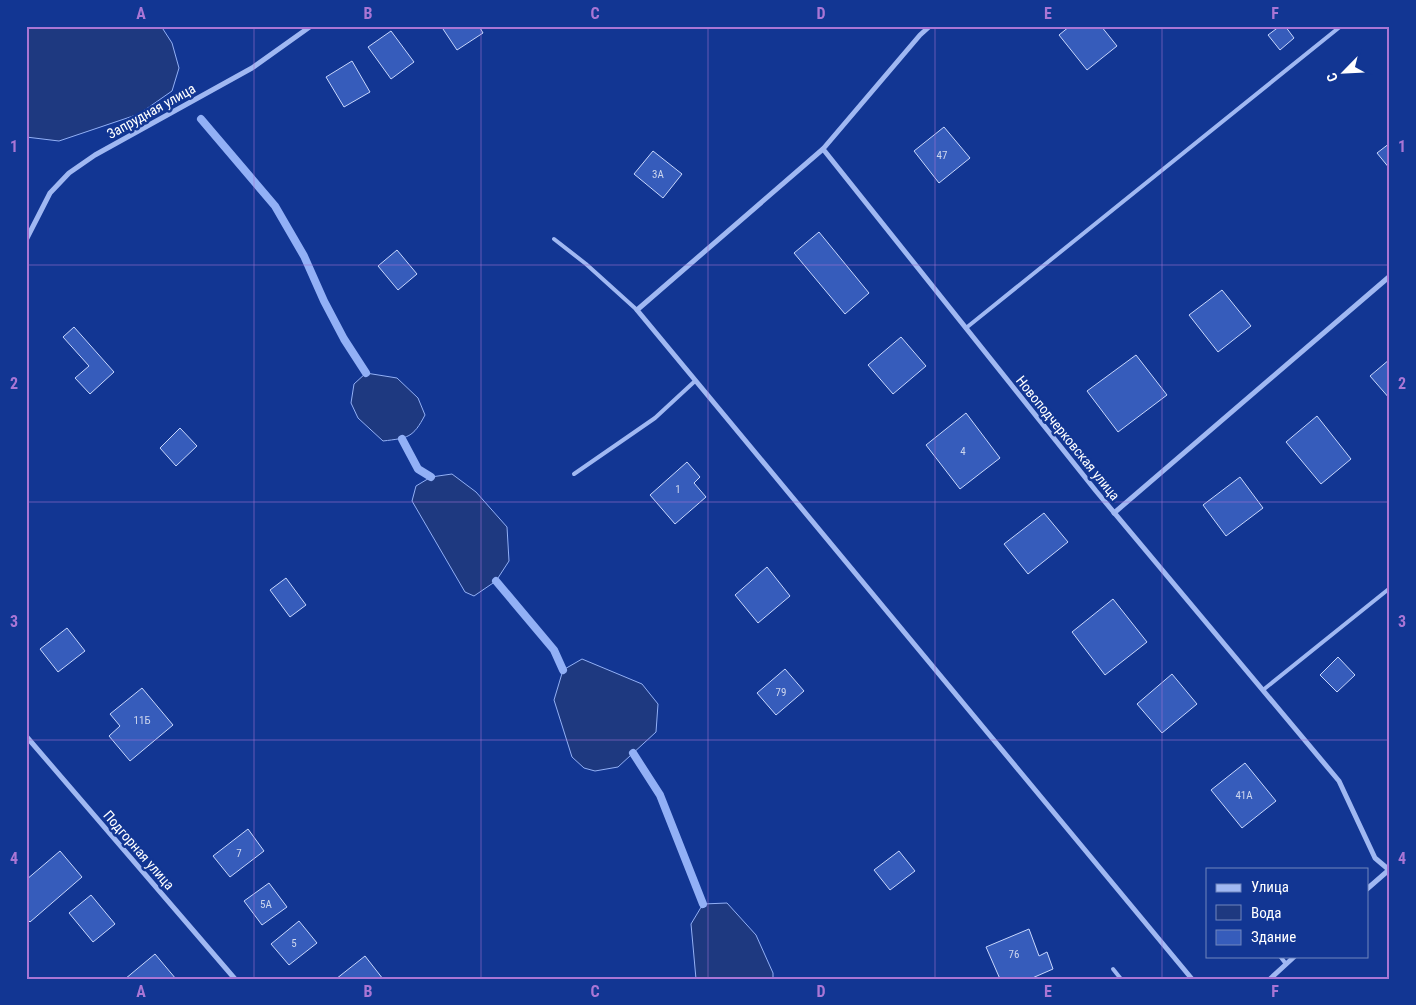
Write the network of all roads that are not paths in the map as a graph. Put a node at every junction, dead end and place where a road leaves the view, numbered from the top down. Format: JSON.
{"nodes":[{"id":1,"x":311,"y":26,"type":"edge"},
{"id":2,"x":930,"y":26,"type":"edge"},
{"id":3,"x":1341,"y":26,"type":"edge"},
{"id":4,"x":823,"y":149,"type":"junction"},
{"id":5,"x":26,"y":240,"type":"edge"},
{"id":6,"x":554,"y":240,"type":"dead end"},
{"id":7,"x":1390,"y":276,"type":"edge"},
{"id":8,"x":637,"y":310,"type":"junction"},
{"id":9,"x":966,"y":328,"type":"junction"},
{"id":10,"x":695,"y":380,"type":"junction"},
{"id":11,"x":574,"y":474,"type":"dead end"},
{"id":12,"x":1114,"y":513,"type":"junction"},
{"id":13,"x":1390,"y":588,"type":"edge"},
{"id":14,"x":1263,"y":690,"type":"junction"},
{"id":15,"x":26,"y":736,"type":"edge"},
{"id":16,"x":1389,"y":868,"type":"edge"},
{"id":17,"x":1368,"y":888,"type":"edge"},
{"id":18,"x":1282,"y":958,"type":"edge"},
{"id":19,"x":1292,"y":958,"type":"edge"},
{"id":20,"x":1286,"y":964,"type":"junction"},
{"id":21,"x":1113,"y":969,"type":"dead end"},
{"id":22,"x":235,"y":979,"type":"edge"},
{"id":23,"x":1121,"y":979,"type":"edge"},
{"id":24,"x":1192,"y":979,"type":"edge"},
{"id":25,"x":1270,"y":979,"type":"edge"}],
"edges":[{"from":1,"to":5,"type":"street","name":"Запрудная улица"},
{"from":2,"to":4,"type":"street"},
{"from":3,"to":9,"type":"lane"},
{"from":4,"to":8,"type":"street"},
{"from":4,"to":9,"type":"street","name":"Новоподчерковская улица"},
{"from":6,"to":8,"type":"lane"},
{"from":7,"to":12,"type":"street"},
{"from":8,"to":10,"type":"street"},
{"from":9,"to":12,"type":"street","name":"Новоподчерковская улица"},
{"from":10,"to":11,"type":"lane"},
{"from":10,"to":24,"type":"street"},
{"from":12,"to":14,"type":"street","name":"Новоподчерковская улица"},
{"from":13,"to":14,"type":"lane"},
{"from":14,"to":16,"type":"street","name":"Новоподчерковская улица"},
{"from":15,"to":22,"type":"street","name":"Подгорная улица"},
{"from":16,"to":17,"type":"street"},
{"from":18,"to":20,"type":"lane"},
{"from":19,"to":20,"type":"street"},
{"from":20,"to":25,"type":"street"},
{"from":21,"to":23,"type":"lane"}]}
